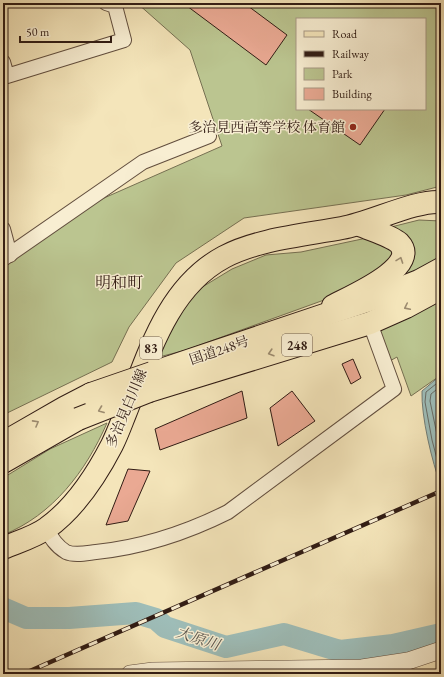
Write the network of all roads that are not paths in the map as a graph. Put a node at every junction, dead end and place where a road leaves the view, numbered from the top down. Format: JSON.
{"nodes":[{"id":1,"x":106,"y":3,"type":"edge"},
{"id":2,"x":3,"y":62,"type":"edge"},
{"id":3,"x":209,"y":136,"type":"dead end"},
{"id":4,"x":441,"y":202,"type":"edge"},
{"id":5,"x":360,"y":225,"type":"junction"},
{"id":6,"x":3,"y":229,"type":"edge"},
{"id":7,"x":6,"y":257,"type":"edge"},
{"id":8,"x":441,"y":268,"type":"edge"},
{"id":9,"x":441,"y":288,"type":"edge"},
{"id":10,"x":370,"y":323,"type":"junction"},
{"id":11,"x":298,"y":324,"type":"junction"},
{"id":12,"x":151,"y":382,"type":"junction"},
{"id":13,"x":3,"y":443,"type":"edge"},
{"id":14,"x":3,"y":462,"type":"edge"},
{"id":15,"x":46,"y":528,"type":"junction"},
{"id":16,"x":3,"y":548,"type":"edge"},
{"id":17,"x":441,"y":650,"type":"edge"},
{"id":18,"x":210,"y":672,"type":"edge"},
{"id":19,"x":130,"y":674,"type":"edge"}],
"edges":[{"from":1,"to":2,"type":"street"},
{"from":3,"to":7,"type":"street"},
{"from":4,"to":5,"type":"main road","name":"多治見白川線","number":"83"},
{"from":11,"to":5,"type":"main road","one_way":true},
{"from":5,"to":15,"type":"main road","name":"多治見白川線","number":"83"},
{"from":6,"to":7,"type":"street"},
{"from":8,"to":11,"type":"main road","name":"国道248号","number":"248"},
{"from":9,"to":10,"type":"main road","name":"国道248号","number":"248","one_way":true},
{"from":10,"to":12,"type":"main road","name":"国道248号","number":"248","one_way":true},
{"from":10,"to":15,"type":"street"},
{"from":11,"to":12,"type":"main road","name":"国道248号","number":"248"},
{"from":13,"to":12,"type":"main road","name":"国道248号","number":"248","one_way":true,"bridge":true},
{"from":12,"to":14,"type":"main road","name":"国道248号","number":"248","one_way":true,"bridge":true},
{"from":15,"to":16,"type":"main road","name":"多治見白川線","number":"83"},
{"from":17,"to":18,"type":"street"},
{"from":18,"to":19,"type":"street"}]}
